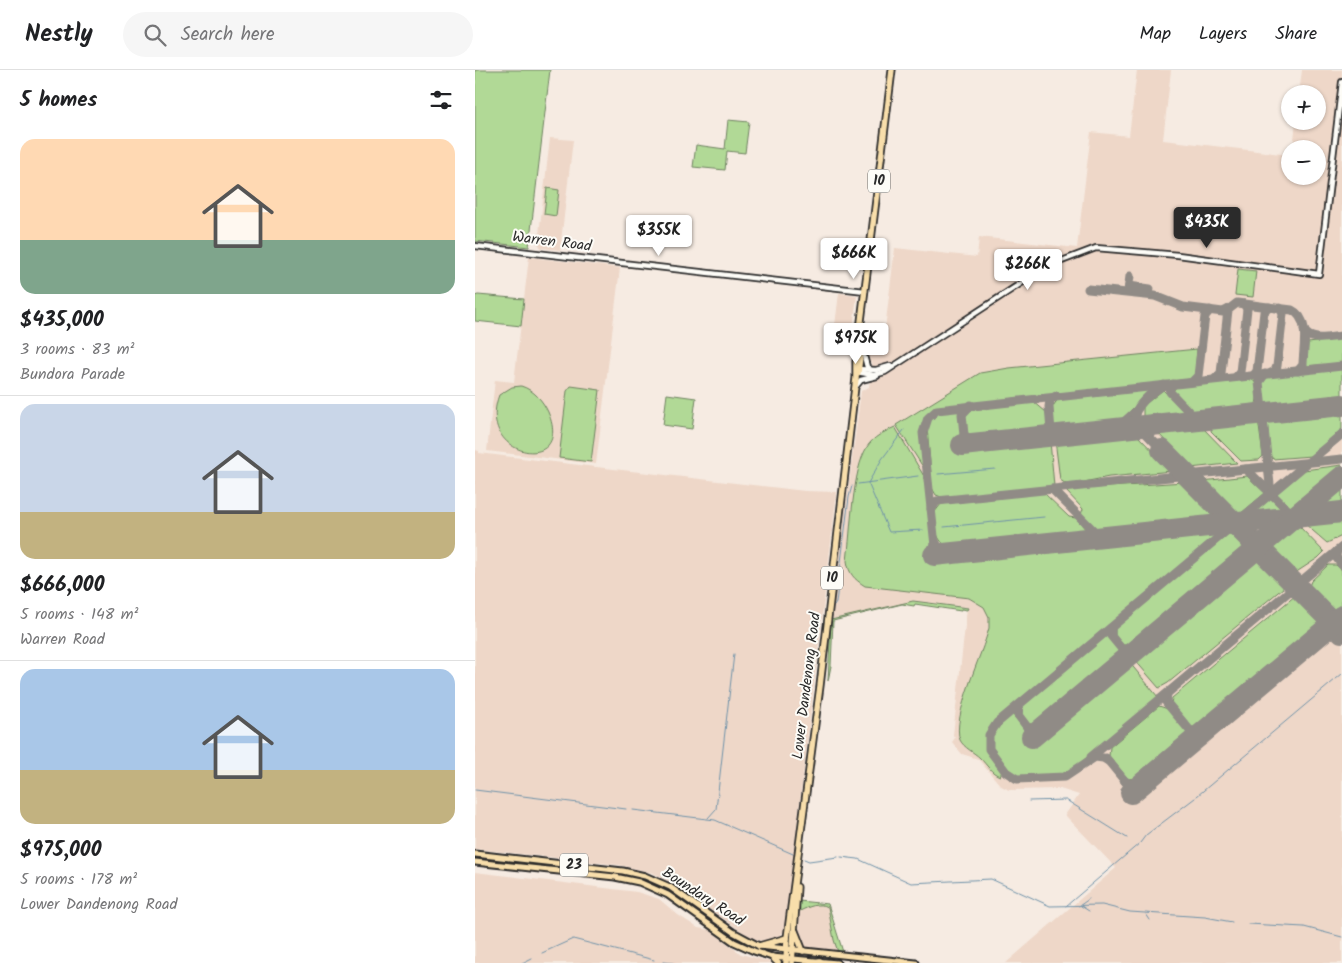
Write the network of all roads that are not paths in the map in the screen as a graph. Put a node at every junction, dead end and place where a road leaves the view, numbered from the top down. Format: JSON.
{"nodes":[{"id":1,"x":892,"y":70,"type":"edge"},
{"id":2,"x":1342,"y":82,"type":"edge"},
{"id":3,"x":475,"y":246,"type":"edge"},
{"id":4,"x":865,"y":291,"type":"junction"},
{"id":5,"x":862,"y":323,"type":"junction"},
{"id":6,"x":862,"y":347,"type":"junction"},
{"id":7,"x":896,"y":364,"type":"junction"},
{"id":8,"x":871,"y":370,"type":"junction"},
{"id":9,"x":857,"y":372,"type":"junction"},
{"id":10,"x":885,"y":372,"type":"junction"},
{"id":11,"x":855,"y":387,"type":"junction"},
{"id":12,"x":475,"y":854,"type":"edge"},
{"id":13,"x":475,"y":862,"type":"edge"},
{"id":14,"x":796,"y":877,"type":"junction"},
{"id":15,"x":794,"y":929,"type":"junction"},
{"id":16,"x":787,"y":938,"type":"junction"},
{"id":17,"x":759,"y":946,"type":"junction"},
{"id":18,"x":789,"y":950,"type":"junction"},
{"id":19,"x":803,"y":950,"type":"junction"},
{"id":20,"x":772,"y":957,"type":"junction"},
{"id":21,"x":789,"y":960,"type":"edge"},
{"id":22,"x":820,"y":961,"type":"junction"},
{"id":23,"x":778,"y":963,"type":"edge"},
{"id":24,"x":812,"y":963,"type":"edge"},
{"id":25,"x":837,"y":963,"type":"edge"},
{"id":26,"x":916,"y":963,"type":"edge"}],
"edges":[{"from":1,"to":4,"type":"highway","name":"Lower Dandenong Road","number":"10"},
{"from":2,"to":7,"type":"main road"},
{"from":3,"to":4,"type":"main road","name":"Warren Road"},
{"from":4,"to":5,"type":"highway","name":"Lower Dandenong Road","number":"10"},
{"from":5,"to":6,"type":"highway","name":"Lower Dandenong Road","number":"10"},
{"from":5,"to":9,"type":"highway","name":"Lower Dandenong Road","number":"10"},
{"from":6,"to":8,"type":"main road"},
{"from":6,"to":9,"type":"highway","name":"Lower Dandenong Road","number":"10"},
{"from":7,"to":8,"type":"main road"},
{"from":7,"to":10,"type":"main road"},
{"from":8,"to":9,"type":"main road"},
{"from":9,"to":10,"type":"main road"},
{"from":9,"to":11,"type":"highway","name":"Lower Dandenong Road","number":"10"},
{"from":10,"to":11,"type":"main road"},
{"from":11,"to":14,"type":"highway","name":"Lower Dandenong Road","number":"10"},
{"from":12,"to":17,"type":"main road","name":"Boundary Road","number":"23"},
{"from":13,"to":20,"type":"main road","name":"Boundary Road","number":"23"},
{"from":14,"to":15,"type":"highway","name":"Lower Dandenong Road","number":"10"},
{"from":14,"to":16,"type":"highway","name":"Lower Dandenong Road","number":"10"},
{"from":15,"to":18,"type":"highway","name":"Lower Dandenong Road","number":"10"},
{"from":15,"to":19,"type":"highway"},
{"from":16,"to":17,"type":"highway"},
{"from":16,"to":18,"type":"highway","name":"Lower Dandenong Road","number":"10"},
{"from":17,"to":18,"type":"main road","name":"Boundary Road","number":"23"},
{"from":18,"to":19,"type":"main road","name":"Boundary Road","number":"23"},
{"from":18,"to":21,"type":"highway","name":"Lower Dandenong Road","number":"10"},
{"from":19,"to":26,"type":"main road","name":"Boundary Road","number":"23"},
{"from":20,"to":21,"type":"main road","name":"Boundary Road","number":"23"},
{"from":20,"to":23,"type":"highway"},
{"from":21,"to":22,"type":"main road","name":"Boundary Road","number":"23"},
{"from":22,"to":24,"type":"highway"},
{"from":22,"to":25,"type":"main road","name":"Boundary Road","number":"23"}]}
